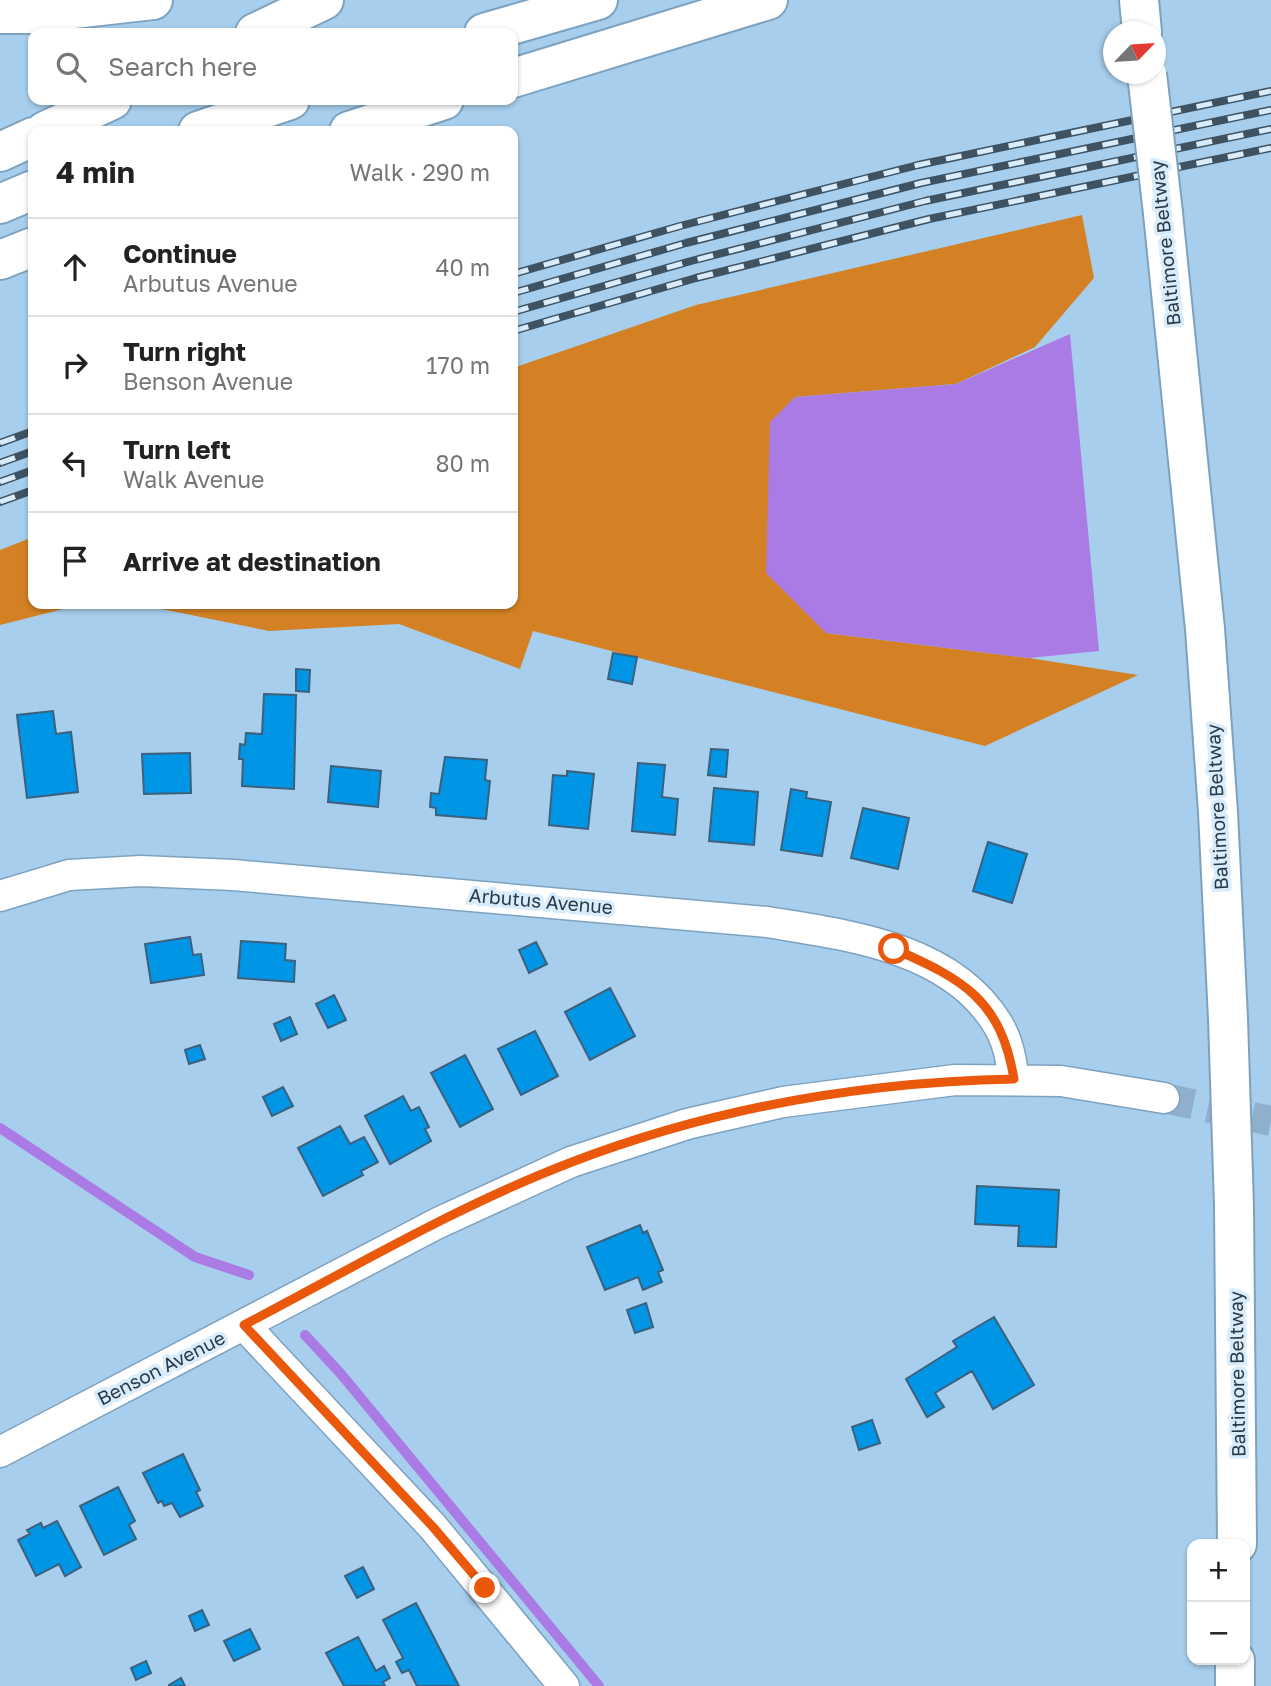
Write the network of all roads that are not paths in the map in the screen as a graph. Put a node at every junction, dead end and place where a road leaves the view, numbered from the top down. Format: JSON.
{"nodes":[{"id":1,"x":153,"y":0,"type":"edge"},
{"id":2,"x":324,"y":0,"type":"edge"},
{"id":3,"x":598,"y":0,"type":"edge"},
{"id":4,"x":768,"y":0,"type":"edge"},
{"id":5,"x":1139,"y":0,"type":"edge"},
{"id":6,"x":0,"y":14,"type":"edge"},
{"id":7,"x":1141,"y":21,"type":"edge"},
{"id":8,"x":265,"y":28,"type":"edge"},
{"id":9,"x":501,"y":28,"type":"edge"},
{"id":10,"x":518,"y":76,"type":"edge"},
{"id":11,"x":1148,"y":84,"type":"edge"},
{"id":12,"x":101,"y":105,"type":"edge"},
{"id":13,"x":274,"y":105,"type":"edge"},
{"id":14,"x":429,"y":105,"type":"edge"},
{"id":15,"x":56,"y":126,"type":"edge"},
{"id":16,"x":213,"y":126,"type":"edge"},
{"id":17,"x":364,"y":126,"type":"edge"},
{"id":18,"x":28,"y":138,"type":"edge"},
{"id":19,"x":0,"y":152,"type":"edge"},
{"id":20,"x":28,"y":192,"type":"edge"},
{"id":21,"x":0,"y":204,"type":"edge"},
{"id":22,"x":28,"y":249,"type":"edge"},
{"id":23,"x":0,"y":260,"type":"edge"},
{"id":24,"x":0,"y":896,"type":"edge"},
{"id":25,"x":1014,"y":1079,"type":"junction"},
{"id":26,"x":1164,"y":1098,"type":"tunnel mouth"},
{"id":27,"x":244,"y":1325,"type":"junction"},
{"id":28,"x":0,"y":1452,"type":"edge"},
{"id":29,"x":1237,"y":1539,"type":"edge"},
{"id":30,"x":1235,"y":1665,"type":"edge"},
{"id":31,"x":564,"y":1686,"type":"edge"},
{"id":32,"x":1235,"y":1686,"type":"edge"}],
"edges":[{"from":1,"to":6,"type":"main road"},
{"from":2,"to":8,"type":"main road"},
{"from":3,"to":9,"type":"main road"},
{"from":4,"to":10,"type":"main road"},
{"from":5,"to":7,"type":"main road"},
{"from":11,"to":29,"type":"main road","name":"Baltimore Beltway","bridge":true},
{"from":12,"to":15,"type":"main road"},
{"from":13,"to":16,"type":"main road"},
{"from":14,"to":17,"type":"main road"},
{"from":18,"to":19,"type":"main road"},
{"from":20,"to":21,"type":"main road"},
{"from":22,"to":23,"type":"main road"},
{"from":24,"to":25,"type":"street","name":"Arbutus Avenue"},
{"from":25,"to":26,"type":"street","name":"Benson Avenue"},
{"from":25,"to":27,"type":"street","name":"Benson Avenue"},
{"from":27,"to":28,"type":"street","name":"Benson Avenue"},
{"from":27,"to":31,"type":"street"},
{"from":30,"to":32,"type":"main road"}]}
